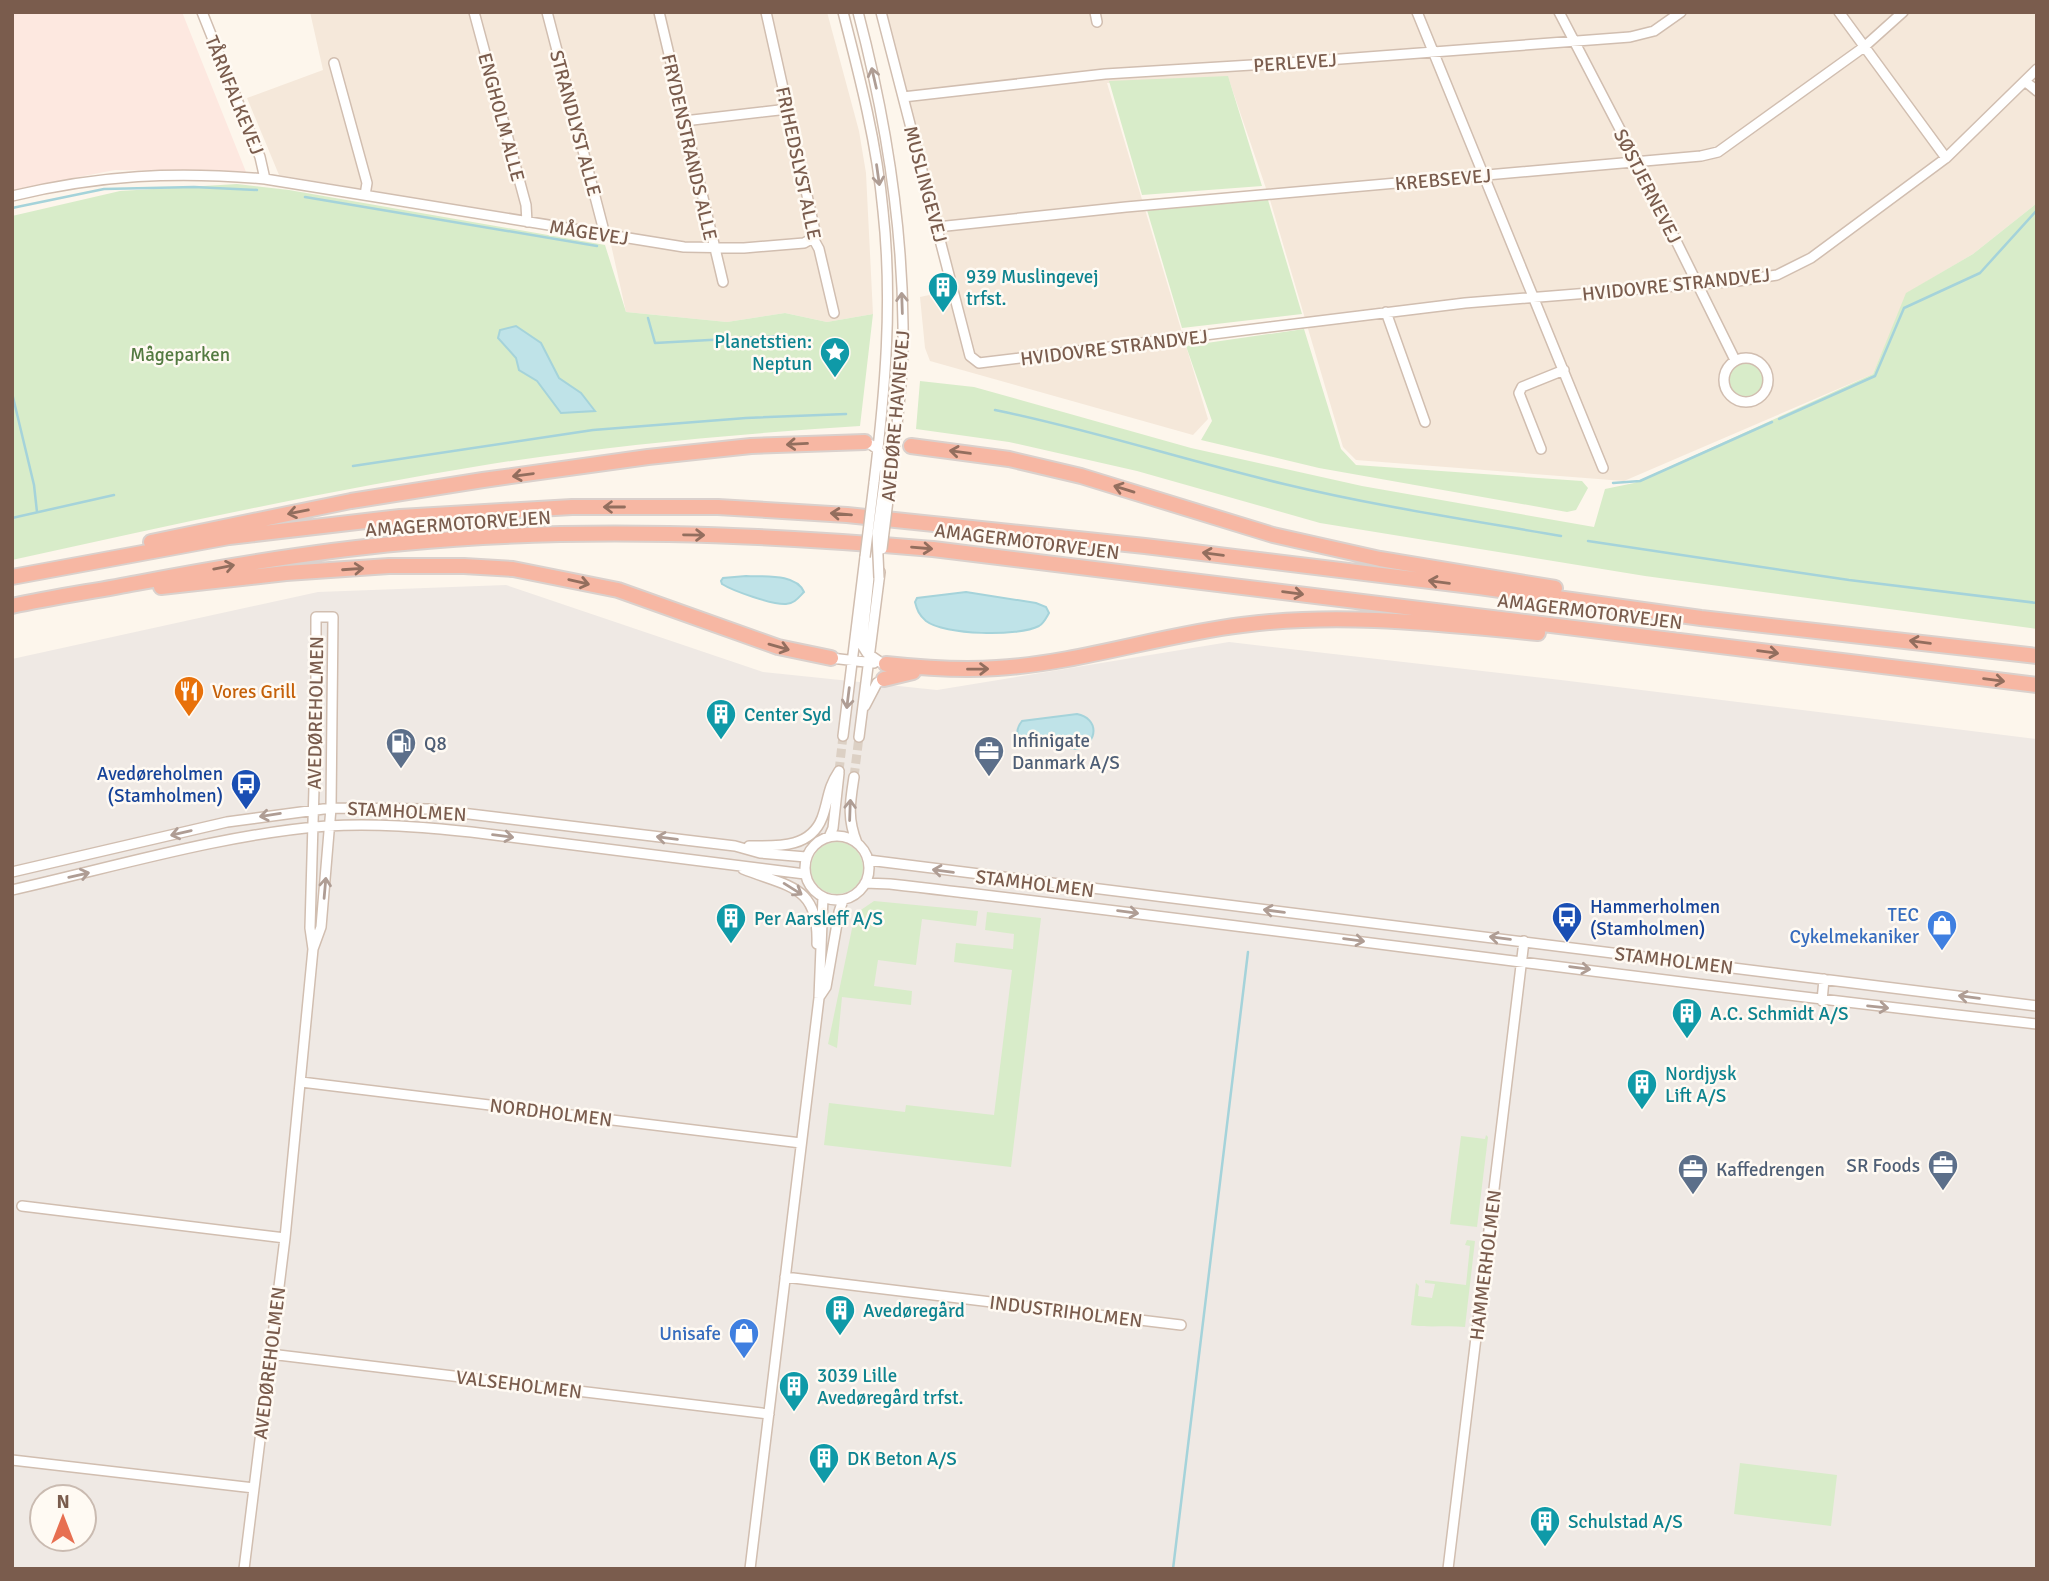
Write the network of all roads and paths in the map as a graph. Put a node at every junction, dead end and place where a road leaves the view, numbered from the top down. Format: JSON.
{"nodes":[{"id":1,"x":202,"y":12,"type":"edge"},
{"id":2,"x":474,"y":12,"type":"edge"},
{"id":3,"x":547,"y":12,"type":"edge"},
{"id":4,"x":659,"y":12,"type":"edge"},
{"id":5,"x":766,"y":12,"type":"edge"},
{"id":6,"x":844,"y":12,"type":"edge"},
{"id":7,"x":858,"y":12,"type":"edge"},
{"id":8,"x":881,"y":12,"type":"edge"},
{"id":9,"x":1418,"y":12,"type":"edge"},
{"id":10,"x":1559,"y":12,"type":"edge"},
{"id":11,"x":1681,"y":12,"type":"edge"},
{"id":12,"x":1839,"y":12,"type":"edge"},
{"id":13,"x":1903,"y":12,"type":"edge"},
{"id":14,"x":1574,"y":42,"type":"junction"},
{"id":15,"x":1864,"y":47,"type":"junction"},
{"id":16,"x":1434,"y":52,"type":"junction"},
{"id":17,"x":334,"y":63,"type":"dead end"},
{"id":18,"x":2037,"y":69,"type":"edge"},
{"id":19,"x":2026,"y":82,"type":"junction"},
{"id":20,"x":2037,"y":91,"type":"edge"},
{"id":21,"x":903,"y":97,"type":"junction"},
{"id":22,"x":788,"y":109,"type":"junction"},
{"id":23,"x":684,"y":121,"type":"junction"},
{"id":24,"x":1946,"y":158,"type":"junction"},
{"id":25,"x":1636,"y":160,"type":"junction"},
{"id":26,"x":1484,"y":176,"type":"junction"},
{"id":27,"x":265,"y":179,"type":"junction"},
{"id":28,"x":365,"y":195,"type":"junction"},
{"id":29,"x":12,"y":196,"type":"edge"},
{"id":30,"x":527,"y":222,"type":"junction"},
{"id":31,"x":937,"y":227,"type":"junction"},
{"id":32,"x":606,"y":235,"type":"junction"},
{"id":33,"x":813,"y":238,"type":"junction"},
{"id":34,"x":715,"y":249,"type":"junction"},
{"id":35,"x":723,"y":282,"type":"dead end"},
{"id":36,"x":1697,"y":284,"type":"junction"},
{"id":37,"x":1534,"y":297,"type":"junction"},
{"id":38,"x":1386,"y":312,"type":"junction"},
{"id":39,"x":834,"y":313,"type":"dead end"},
{"id":40,"x":970,"y":356,"type":"joint"},
{"id":41,"x":1735,"y":360,"type":"junction"},
{"id":42,"x":1564,"y":370,"type":"junction"},
{"id":43,"x":1425,"y":422,"type":"dead end"},
{"id":44,"x":895,"y":444,"type":"junction"},
{"id":45,"x":874,"y":445,"type":"junction"},
{"id":46,"x":911,"y":446,"type":"joint"},
{"id":47,"x":1541,"y":449,"type":"dead end"},
{"id":48,"x":1603,"y":468,"type":"dead end"},
{"id":49,"x":883,"y":483,"type":"junction"},
{"id":50,"x":50,"y":569,"type":"junction"},
{"id":51,"x":12,"y":577,"type":"edge"},
{"id":52,"x":870,"y":578,"type":"junction"},
{"id":53,"x":15,"y":606,"type":"edge"},
{"id":54,"x":1701,"y":618,"type":"junction"},
{"id":55,"x":1700,"y":645,"type":"junction"},
{"id":56,"x":2037,"y":656,"type":"edge"},
{"id":57,"x":831,"y":658,"type":"joint"},
{"id":58,"x":869,"y":659,"type":"junction"},
{"id":59,"x":853,"y":661,"type":"junction"},
{"id":60,"x":884,"y":669,"type":"junction"},
{"id":61,"x":2037,"y":685,"type":"edge"},
{"id":62,"x":862,"y":710,"type":"junction"},
{"id":63,"x":844,"y":736,"type":"tunnel mouth"},
{"id":64,"x":859,"y":737,"type":"tunnel mouth"},
{"id":65,"x":854,"y":777,"type":"tunnel mouth"},
{"id":66,"x":331,"y":808,"type":"junction"},
{"id":67,"x":313,"y":809,"type":"junction"},
{"id":68,"x":330,"y":826,"type":"junction"},
{"id":69,"x":313,"y":828,"type":"junction"},
{"id":70,"x":829,"y":837,"type":"junction"},
{"id":71,"x":857,"y":843,"type":"junction"},
{"id":72,"x":735,"y":846,"type":"junction"},
{"id":73,"x":806,"y":857,"type":"junction"},
{"id":74,"x":868,"y":860,"type":"junction"},
{"id":75,"x":730,"y":864,"type":"junction"},
{"id":76,"x":12,"y":872,"type":"edge"},
{"id":77,"x":805,"y":874,"type":"junction"},
{"id":78,"x":865,"y":883,"type":"junction"},
{"id":79,"x":12,"y":890,"type":"edge"},
{"id":80,"x":823,"y":897,"type":"junction"},
{"id":81,"x":843,"y":900,"type":"junction"},
{"id":82,"x":1202,"y":903,"type":"junction"},
{"id":83,"x":1200,"y":921,"type":"junction"},
{"id":84,"x":1524,"y":942,"type":"junction"},
{"id":85,"x":313,"y":949,"type":"junction"},
{"id":86,"x":1522,"y":961,"type":"junction"},
{"id":87,"x":1824,"y":979,"type":"junction"},
{"id":88,"x":819,"y":993,"type":"junction"},
{"id":89,"x":1822,"y":1001,"type":"junction"},
{"id":90,"x":2037,"y":1006,"type":"edge"},
{"id":91,"x":2037,"y":1024,"type":"edge"},
{"id":92,"x":301,"y":1082,"type":"junction"},
{"id":93,"x":802,"y":1143,"type":"junction"},
{"id":94,"x":22,"y":1206,"type":"dead end"},
{"id":95,"x":285,"y":1238,"type":"junction"},
{"id":96,"x":785,"y":1277,"type":"junction"},
{"id":97,"x":1181,"y":1325,"type":"dead end"},
{"id":98,"x":270,"y":1354,"type":"junction"},
{"id":99,"x":769,"y":1414,"type":"junction"},
{"id":100,"x":12,"y":1460,"type":"edge"},
{"id":101,"x":254,"y":1488,"type":"junction"},
{"id":102,"x":244,"y":1569,"type":"edge"},
{"id":103,"x":750,"y":1569,"type":"edge"},
{"id":104,"x":1448,"y":1569,"type":"edge"}],
"edges":[{"from":1,"to":27,"type":"street","name":"TÅRNFALKEVEJ"},
{"from":2,"to":30,"type":"street","name":"ENGHOLM ALLE"},
{"from":3,"to":32,"type":"street","name":"STRANDLYST ALLE"},
{"from":4,"to":23,"type":"street","name":"FRYDENSTRANDS ALLE"},
{"from":5,"to":22,"type":"street","name":"FRIHEDSLYST ALLE"},
{"from":6,"to":45,"type":"street","name":"AVEDØRE HAVNEVEJ","one_way":true},
{"from":44,"to":7,"type":"street","name":"AVEDØRE HAVNEVEJ","one_way":true},
{"from":8,"to":21,"type":"street","name":"MUSLINGEVEJ"},
{"from":9,"to":16,"type":"street"},
{"from":10,"to":14,"type":"street","name":"SØSTJERNEVEJ"},
{"from":11,"to":14,"type":"street","name":"PERLEVEJ"},
{"from":12,"to":15,"type":"street"},
{"from":13,"to":15,"type":"street","name":"KREBSEVEJ"},
{"from":14,"to":16,"type":"street","name":"PERLEVEJ"},
{"from":14,"to":25,"type":"street","name":"SØSTJERNEVEJ"},
{"from":15,"to":24,"type":"street"},
{"from":15,"to":25,"type":"street","name":"KREBSEVEJ"},
{"from":16,"to":21,"type":"street","name":"PERLEVEJ"},
{"from":16,"to":26,"type":"street"},
{"from":17,"to":28,"type":"street"},
{"from":18,"to":19,"type":"street","name":"HVIDOVRE STRANDVEJ"},
{"from":19,"to":20,"type":"street"},
{"from":19,"to":24,"type":"street","name":"HVIDOVRE STRANDVEJ"},
{"from":21,"to":31,"type":"street","name":"MUSLINGEVEJ"},
{"from":22,"to":23,"type":"street"},
{"from":22,"to":33,"type":"street","name":"FRIHEDSLYST ALLE"},
{"from":23,"to":34,"type":"street","name":"FRYDENSTRANDS ALLE"},
{"from":24,"to":36,"type":"street","name":"HVIDOVRE STRANDVEJ"},
{"from":25,"to":26,"type":"street","name":"KREBSEVEJ"},
{"from":25,"to":36,"type":"street","name":"SØSTJERNEVEJ"},
{"from":26,"to":31,"type":"street","name":"KREBSEVEJ"},
{"from":26,"to":37,"type":"street"},
{"from":27,"to":28,"type":"street","name":"MÅGEVEJ"},
{"from":27,"to":29,"type":"street","name":"MÅGEVEJ"},
{"from":28,"to":30,"type":"street","name":"MÅGEVEJ"},
{"from":30,"to":32,"type":"street","name":"MÅGEVEJ"},
{"from":31,"to":40,"type":"street","name":"MUSLINGEVEJ"},
{"from":32,"to":34,"type":"street","name":"MÅGEVEJ"},
{"from":33,"to":34,"type":"street","name":"MÅGEVEJ"},
{"from":33,"to":39,"type":"street","name":"FRIHEDSLYST ALLE"},
{"from":34,"to":35,"type":"street","name":"FRYDENSTRANDS ALLE"},
{"from":36,"to":37,"type":"street","name":"HVIDOVRE STRANDVEJ"},
{"from":36,"to":41,"type":"street","name":"SØSTJERNEVEJ"},
{"from":37,"to":38,"type":"street","name":"HVIDOVRE STRANDVEJ"},
{"from":37,"to":42,"type":"street"},
{"from":38,"to":40,"type":"street","name":"HVIDOVRE STRANDVEJ"},
{"from":38,"to":43,"type":"street"},
{"from":41,"to":41,"type":"street"},
{"from":42,"to":47,"type":"street"},
{"from":42,"to":48,"type":"street"},
{"from":44,"to":45,"type":"street"},
{"from":44,"to":46,"type":"street"},
{"from":44,"to":49,"type":"street","name":"AVEDØRE HAVNEVEJ"},
{"from":45,"to":49,"type":"street","name":"AVEDØRE HAVNEVEJ"},
{"from":45,"to":50,"type":"highway","one_way":true},
{"from":54,"to":46,"type":"highway","one_way":true},
{"from":49,"to":52,"type":"street","name":"AVEDØRE HAVNEVEJ","bridge":true},
{"from":49,"to":52,"type":"street","name":"AVEDØRE HAVNEVEJ","bridge":true},
{"from":50,"to":51,"type":"highway","name":"AMAGERMOTORVEJEN"},
{"from":54,"to":50,"type":"highway","name":"AMAGERMOTORVEJEN","one_way":true},
{"from":52,"to":58,"type":"street","name":"AVEDØRE HAVNEVEJ"},
{"from":52,"to":59,"type":"street","name":"AVEDØRE HAVNEVEJ"},
{"from":53,"to":55,"type":"highway","name":"AMAGERMOTORVEJEN","one_way":true},
{"from":53,"to":57,"type":"highway","one_way":true},
{"from":56,"to":54,"type":"highway","name":"AMAGERMOTORVEJEN","one_way":true},
{"from":60,"to":55,"type":"highway","one_way":true},
{"from":55,"to":61,"type":"highway","name":"AMAGERMOTORVEJEN","one_way":true},
{"from":57,"to":59,"type":"street"},
{"from":58,"to":59,"type":"street"},
{"from":58,"to":60,"type":"street"},
{"from":58,"to":62,"type":"street","name":"AVEDØRE HAVNEVEJ"},
{"from":59,"to":63,"type":"street","name":"AVEDØRE HAVNEVEJ","one_way":true},
{"from":60,"to":62,"type":"street"},
{"from":62,"to":64,"type":"street","name":"AVEDØRE HAVNEVEJ"},
{"from":71,"to":65,"type":"street","one_way":true},
{"from":66,"to":67,"type":"street","name":"STAMHOLMEN"},
{"from":66,"to":67,"type":"street","name":"AVEDØREHOLMEN"},
{"from":66,"to":68,"type":"street","name":"AVEDØREHOLMEN"},
{"from":72,"to":66,"type":"street","name":"STAMHOLMEN","one_way":true},
{"from":67,"to":69,"type":"street","name":"AVEDØREHOLMEN"},
{"from":67,"to":76,"type":"street","name":"STAMHOLMEN","one_way":true},
{"from":68,"to":69,"type":"street","name":"STAMHOLMEN"},
{"from":68,"to":75,"type":"street","name":"STAMHOLMEN","one_way":true},
{"from":85,"to":68,"type":"street","name":"AVEDØREHOLMEN","one_way":true},
{"from":79,"to":69,"type":"street","name":"STAMHOLMEN","one_way":true},
{"from":69,"to":85,"type":"street","name":"AVEDØREHOLMEN"},
{"from":70,"to":71,"type":"street"},
{"from":70,"to":72,"type":"street"},
{"from":70,"to":73,"type":"street"},
{"from":71,"to":74,"type":"street"},
{"from":72,"to":73,"type":"street","name":"STAMHOLMEN"},
{"from":73,"to":77,"type":"street"},
{"from":74,"to":78,"type":"street"},
{"from":82,"to":74,"type":"street","name":"STAMHOLMEN","one_way":true},
{"from":75,"to":77,"type":"street","name":"STAMHOLMEN"},
{"from":75,"to":88,"type":"street","one_way":true},
{"from":77,"to":80,"type":"street"},
{"from":78,"to":81,"type":"street"},
{"from":78,"to":83,"type":"street","name":"STAMHOLMEN","one_way":true},
{"from":80,"to":81,"type":"street"},
{"from":80,"to":88,"type":"street"},
{"from":81,"to":88,"type":"street"},
{"from":82,"to":83,"type":"street"},
{"from":84,"to":82,"type":"street","name":"STAMHOLMEN","one_way":true},
{"from":83,"to":86,"type":"street","name":"STAMHOLMEN","one_way":true},
{"from":84,"to":86,"type":"street"},
{"from":84,"to":87,"type":"street","name":"STAMHOLMEN"},
{"from":85,"to":92,"type":"street","name":"AVEDØREHOLMEN"},
{"from":86,"to":89,"type":"street","name":"STAMHOLMEN","one_way":true},
{"from":86,"to":104,"type":"street","name":"HAMMERHOLMEN"},
{"from":87,"to":89,"type":"street"},
{"from":90,"to":87,"type":"street","name":"STAMHOLMEN","one_way":true},
{"from":88,"to":93,"type":"street"},
{"from":89,"to":91,"type":"street","name":"STAMHOLMEN","one_way":true},
{"from":92,"to":93,"type":"street","name":"NORDHOLMEN"},
{"from":92,"to":95,"type":"street","name":"AVEDØREHOLMEN"},
{"from":93,"to":96,"type":"street"},
{"from":94,"to":95,"type":"street"},
{"from":95,"to":98,"type":"street","name":"AVEDØREHOLMEN"},
{"from":96,"to":97,"type":"street","name":"INDUSTRIHOLMEN"},
{"from":96,"to":99,"type":"street"},
{"from":98,"to":99,"type":"street","name":"VALSEHOLMEN"},
{"from":98,"to":101,"type":"street","name":"AVEDØREHOLMEN"},
{"from":99,"to":103,"type":"street"},
{"from":100,"to":101,"type":"street"},
{"from":101,"to":102,"type":"street","name":"AVEDØREHOLMEN"}]}
